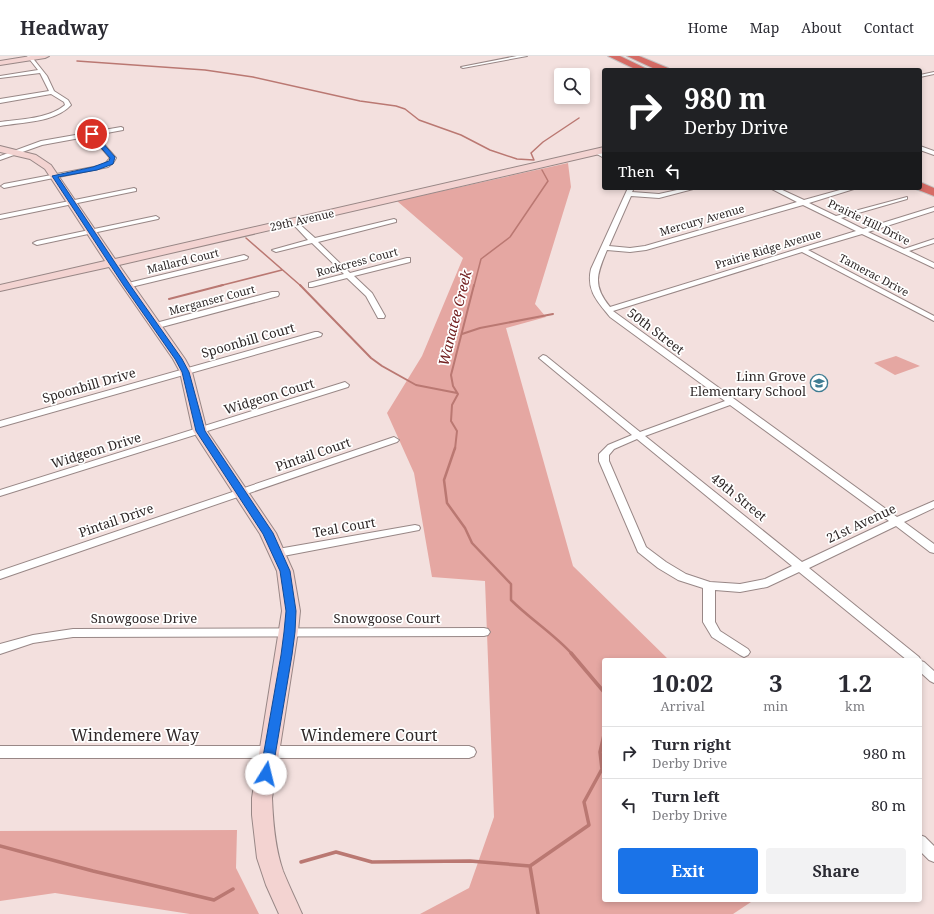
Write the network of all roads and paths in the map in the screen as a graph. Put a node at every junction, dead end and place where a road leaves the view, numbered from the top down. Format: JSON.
{"nodes":[{"id":1,"x":45,"y":56,"type":"edge"},
{"id":2,"x":525,"y":56,"type":"edge"},
{"id":3,"x":612,"y":56,"type":"edge"},
{"id":4,"x":631,"y":56,"type":"edge"},
{"id":5,"x":30,"y":57,"type":"edge"},
{"id":6,"x":0,"y":63,"type":"edge"},
{"id":7,"x":463,"y":67,"type":"dead end"},
{"id":8,"x":640,"y":68,"type":"edge"},
{"id":9,"x":660,"y":68,"type":"edge"},
{"id":10,"x":41,"y":71,"type":"junction"},
{"id":11,"x":934,"y":73,"type":"edge"},
{"id":12,"x":922,"y":76,"type":"edge"},
{"id":13,"x":0,"y":77,"type":"edge"},
{"id":14,"x":52,"y":92,"type":"junction"},
{"id":15,"x":0,"y":101,"type":"edge"},
{"id":16,"x":0,"y":124,"type":"edge"},
{"id":17,"x":121,"y":129,"type":"dead end"},
{"id":18,"x":92,"y":134,"type":"junction"},
{"id":19,"x":0,"y":149,"type":"edge"},
{"id":20,"x":922,"y":149,"type":"edge"},
{"id":21,"x":16,"y":152,"type":"junction"},
{"id":22,"x":602,"y":153,"type":"edge"},
{"id":23,"x":934,"y":153,"type":"edge"},
{"id":24,"x":0,"y":158,"type":"edge"},
{"id":25,"x":55,"y":176,"type":"junction"},
{"id":26,"x":4,"y":186,"type":"dead end"},
{"id":27,"x":922,"y":187,"type":"edge"},
{"id":28,"x":134,"y":190,"type":"dead end"},
{"id":29,"x":685,"y":190,"type":"edge"},
{"id":30,"x":777,"y":190,"type":"edge"},
{"id":31,"x":847,"y":190,"type":"edge"},
{"id":32,"x":630,"y":191,"type":"edge"},
{"id":33,"x":934,"y":192,"type":"edge"},
{"id":34,"x":905,"y":198,"type":"dead end"},
{"id":35,"x":72,"y":203,"type":"junction"},
{"id":36,"x":804,"y":203,"type":"junction"},
{"id":37,"x":934,"y":209,"type":"edge"},
{"id":38,"x":0,"y":217,"type":"edge"},
{"id":39,"x":156,"y":218,"type":"dead end"},
{"id":40,"x":835,"y":218,"type":"junction"},
{"id":41,"x":394,"y":221,"type":"dead end"},
{"id":42,"x":294,"y":222,"type":"junction"},
{"id":43,"x":862,"y":231,"type":"junction"},
{"id":44,"x":91,"y":232,"type":"junction"},
{"id":45,"x":313,"y":241,"type":"junction"},
{"id":46,"x":934,"y":241,"type":"edge"},
{"id":47,"x":37,"y":243,"type":"dead end"},
{"id":48,"x":604,"y":248,"type":"junction"},
{"id":49,"x":276,"y":250,"type":"dead end"},
{"id":50,"x":803,"y":250,"type":"junction"},
{"id":51,"x":903,"y":251,"type":"junction"},
{"id":52,"x":244,"y":257,"type":"dead end"},
{"id":53,"x":407,"y":260,"type":"dead end"},
{"id":54,"x":112,"y":263,"type":"junction"},
{"id":55,"x":934,"y":266,"type":"edge"},
{"id":56,"x":350,"y":275,"type":"junction"},
{"id":57,"x":312,"y":285,"type":"dead end"},
{"id":58,"x":127,"y":286,"type":"junction"},
{"id":59,"x":0,"y":288,"type":"edge"},
{"id":60,"x":275,"y":294,"type":"dead end"},
{"id":61,"x":608,"y":310,"type":"junction"},
{"id":62,"x":381,"y":316,"type":"dead end"},
{"id":63,"x":934,"y":319,"type":"edge"},
{"id":64,"x":155,"y":326,"type":"junction"},
{"id":65,"x":318,"y":334,"type":"dead end"},
{"id":66,"x":543,"y":358,"type":"dead end"},
{"id":67,"x":186,"y":372,"type":"junction"},
{"id":68,"x":345,"y":386,"type":"dead end"},
{"id":69,"x":730,"y":402,"type":"junction"},
{"id":70,"x":0,"y":424,"type":"edge"},
{"id":71,"x":200,"y":431,"type":"junction"},
{"id":72,"x":639,"y":435,"type":"junction"},
{"id":73,"x":394,"y":440,"type":"dead end"},
{"id":74,"x":0,"y":493,"type":"edge"},
{"id":75,"x":241,"y":493,"type":"junction"},
{"id":76,"x":934,"y":504,"type":"edge"},
{"id":77,"x":895,"y":522,"type":"junction"},
{"id":78,"x":415,"y":528,"type":"dead end"},
{"id":79,"x":934,"y":549,"type":"edge"},
{"id":80,"x":278,"y":553,"type":"junction"},
{"id":81,"x":801,"y":567,"type":"junction"},
{"id":82,"x":0,"y":575,"type":"edge"},
{"id":83,"x":709,"y":586,"type":"junction"},
{"id":84,"x":289,"y":632,"type":"junction"},
{"id":85,"x":484,"y":632,"type":"dead end"},
{"id":86,"x":0,"y":649,"type":"edge"},
{"id":87,"x":744,"y":652,"type":"dead end"},
{"id":88,"x":913,"y":658,"type":"edge"},
{"id":89,"x":922,"y":666,"type":"edge"},
{"id":90,"x":934,"y":678,"type":"edge"},
{"id":91,"x":0,"y":752,"type":"edge"},
{"id":92,"x":270,"y":752,"type":"junction"},
{"id":93,"x":469,"y":752,"type":"dead end"},
{"id":94,"x":922,"y":844,"type":"edge"},
{"id":95,"x":934,"y":855,"type":"edge"},
{"id":96,"x":291,"y":914,"type":"edge"}],
"edges":[{"from":1,"to":5,"type":"street"},
{"from":2,"to":7,"type":"street"},
{"from":3,"to":8,"type":"highway"},
{"from":4,"to":9,"type":"highway"},
{"from":5,"to":6,"type":"street"},
{"from":5,"to":10,"type":"street"},
{"from":10,"to":13,"type":"street"},
{"from":10,"to":14,"type":"street"},
{"from":11,"to":12,"type":"street"},
{"from":14,"to":15,"type":"street"},
{"from":14,"to":16,"type":"street"},
{"from":17,"to":18,"type":"street"},
{"from":18,"to":21,"type":"street"},
{"from":18,"to":25,"type":"street"},
{"from":19,"to":21,"type":"street"},
{"from":20,"to":23,"type":"street"},
{"from":21,"to":24,"type":"street"},
{"from":21,"to":25,"type":"street"},
{"from":22,"to":42,"type":"street","name":"29th Avenue"},
{"from":25,"to":26,"type":"street"},
{"from":25,"to":35,"type":"street"},
{"from":27,"to":33,"type":"highway"},
{"from":28,"to":35,"type":"street"},
{"from":29,"to":32,"type":"street"},
{"from":30,"to":36,"type":"street","name":"Prairie Hill Drive"},
{"from":31,"to":36,"type":"street","name":"Mercury Avenue"},
{"from":32,"to":48,"type":"street","name":"50th Street"},
{"from":34,"to":40,"type":"street"},
{"from":35,"to":38,"type":"street"},
{"from":35,"to":44,"type":"street"},
{"from":36,"to":40,"type":"street","name":"Prairie Hill Drive"},
{"from":36,"to":48,"type":"street","name":"Mercury Avenue"},
{"from":37,"to":43,"type":"street","name":"Prairie Ridge Avenue"},
{"from":39,"to":44,"type":"street"},
{"from":40,"to":43,"type":"street","name":"Prairie Hill Drive"},
{"from":41,"to":45,"type":"street"},
{"from":42,"to":45,"type":"street"},
{"from":42,"to":54,"type":"street","name":"29th Avenue"},
{"from":43,"to":50,"type":"street","name":"Prairie Ridge Avenue"},
{"from":43,"to":51,"type":"street","name":"Prairie Hill Drive"},
{"from":44,"to":47,"type":"street"},
{"from":44,"to":54,"type":"street"},
{"from":45,"to":49,"type":"street"},
{"from":45,"to":56,"type":"street"},
{"from":46,"to":51,"type":"street"},
{"from":48,"to":61,"type":"street","name":"50th Street"},
{"from":50,"to":61,"type":"street","name":"Prairie Ridge Avenue"},
{"from":50,"to":63,"type":"street","name":"Tamerac Drive"},
{"from":51,"to":55,"type":"street","name":"Prairie Hill Drive"},
{"from":52,"to":58,"type":"street","name":"Mallard Court"},
{"from":53,"to":56,"type":"street","name":"Rockcress Court"},
{"from":54,"to":58,"type":"street"},
{"from":54,"to":59,"type":"street","name":"29th Avenue"},
{"from":56,"to":57,"type":"street","name":"Rockcress Court"},
{"from":56,"to":62,"type":"street"},
{"from":58,"to":64,"type":"street"},
{"from":60,"to":64,"type":"street","name":"Merganser Court"},
{"from":61,"to":69,"type":"street","name":"50th Street"},
{"from":64,"to":67,"type":"street"},
{"from":65,"to":67,"type":"street","name":"Spoonbill Court"},
{"from":66,"to":72,"type":"street","name":"49th Street"},
{"from":67,"to":70,"type":"street","name":"Spoonbill Drive"},
{"from":67,"to":71,"type":"street"},
{"from":68,"to":71,"type":"street","name":"Widgeon Court"},
{"from":69,"to":72,"type":"street"},
{"from":69,"to":77,"type":"street","name":"50th Street"},
{"from":71,"to":74,"type":"street","name":"Widgeon Drive"},
{"from":71,"to":75,"type":"street"},
{"from":72,"to":81,"type":"street","name":"49th Street"},
{"from":72,"to":83,"type":"street","name":"21st Avenue"},
{"from":73,"to":75,"type":"street","name":"Pintail Court"},
{"from":75,"to":80,"type":"street"},
{"from":75,"to":82,"type":"street","name":"Pintail Drive"},
{"from":76,"to":77,"type":"street","name":"21st Avenue"},
{"from":77,"to":79,"type":"street","name":"50th Street"},
{"from":77,"to":81,"type":"street","name":"21st Avenue"},
{"from":78,"to":80,"type":"street","name":"Teal Court"},
{"from":80,"to":84,"type":"street"},
{"from":81,"to":83,"type":"street","name":"21st Avenue"},
{"from":81,"to":88,"type":"street","name":"49th Street"},
{"from":83,"to":87,"type":"street"},
{"from":84,"to":85,"type":"street","name":"Snowgoose Court"},
{"from":84,"to":86,"type":"street","name":"Snowgoose Drive"},
{"from":84,"to":92,"type":"street"},
{"from":89,"to":90,"type":"street"},
{"from":91,"to":92,"type":"street","name":"Windemere Way"},
{"from":92,"to":93,"type":"street","name":"Windemere Court"},
{"from":92,"to":96,"type":"street"},
{"from":94,"to":95,"type":"street"}]}
